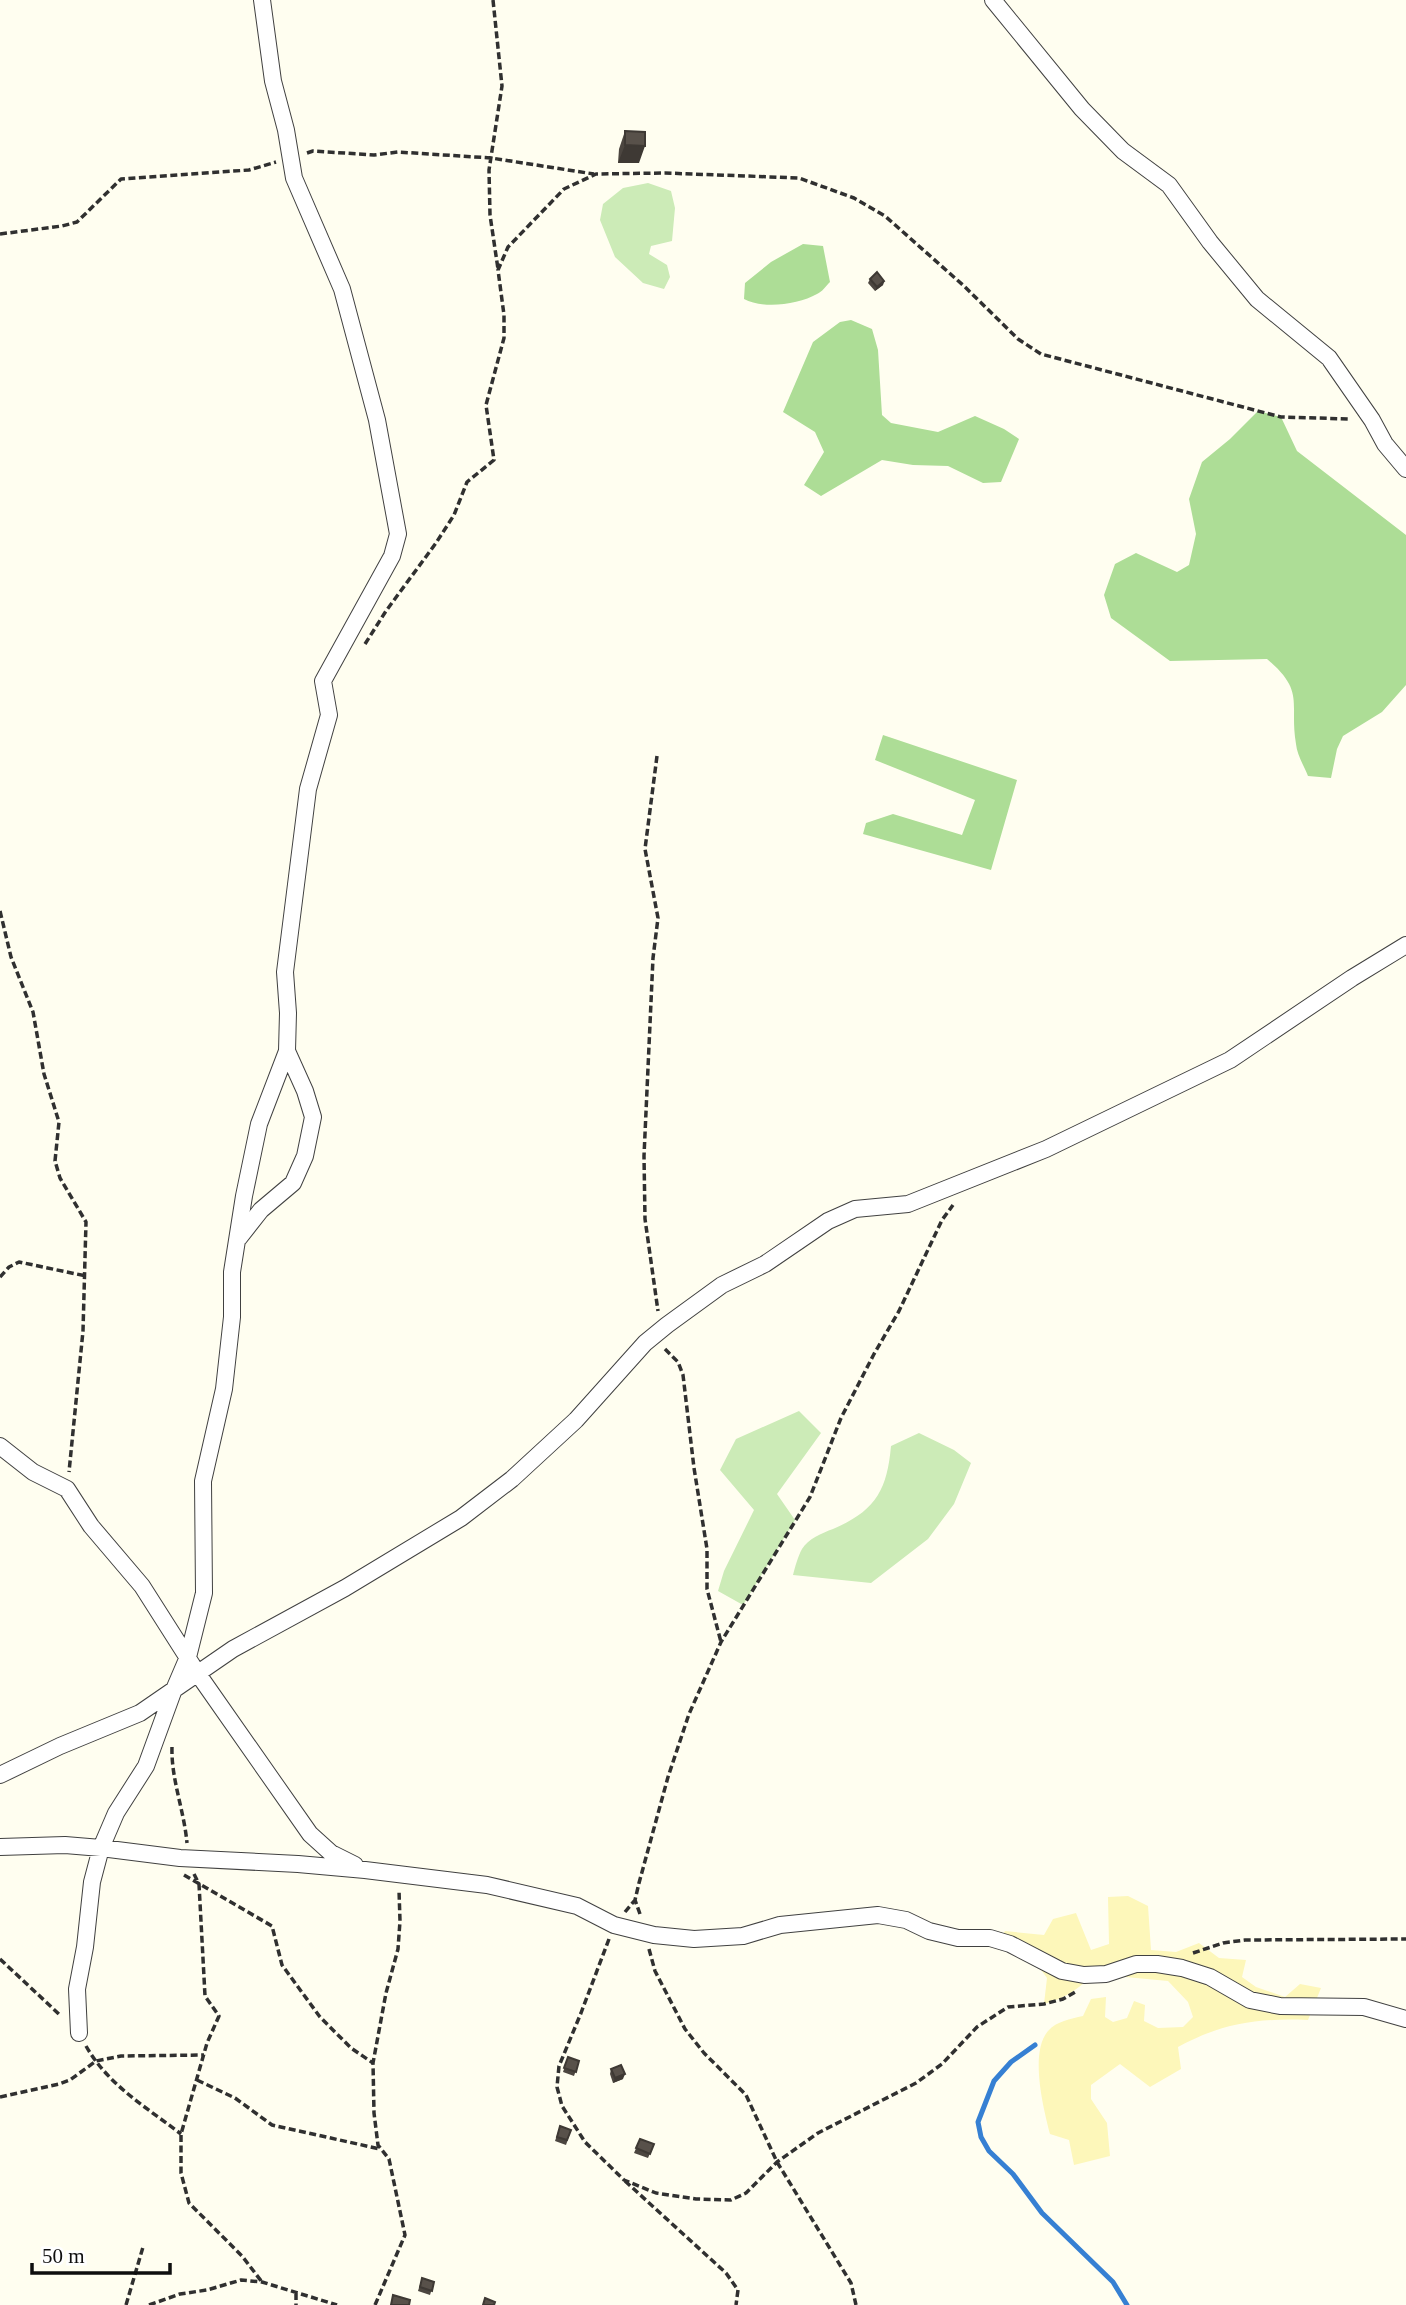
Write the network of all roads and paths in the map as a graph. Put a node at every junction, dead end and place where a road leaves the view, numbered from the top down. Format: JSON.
{"nodes":[{"id":1,"x":262,"y":0,"type":"edge"},
{"id":2,"x":493,"y":0,"type":"edge"},
{"id":3,"x":993,"y":0,"type":"edge"},
{"id":4,"x":498,"y":270,"type":"junction"},
{"id":5,"x":1372,"y":420,"type":"junction"},
{"id":6,"x":1406,"y":469,"type":"edge"},
{"id":7,"x":364,"y":646,"type":"dead end"},
{"id":8,"x":657,"y":756,"type":"dead end"},
{"id":9,"x":0,"y":911,"type":"edge"},
{"id":10,"x":1406,"y":946,"type":"edge"},
{"id":11,"x":287,"y":1051,"type":"junction"},
{"id":12,"x":973,"y":1178,"type":"junction"},
{"id":13,"x":237,"y":1240,"type":"junction"},
{"id":14,"x":86,"y":1276,"type":"junction"},
{"id":15,"x":0,"y":1277,"type":"edge"},
{"id":16,"x":660,"y":1331,"type":"junction"},
{"id":17,"x":0,"y":1446,"type":"edge"},
{"id":18,"x":67,"y":1489,"type":"junction"},
{"id":19,"x":721,"y":1642,"type":"junction"},
{"id":20,"x":188,"y":1657,"type":"junction"},
{"id":21,"x":198,"y":1674,"type":"junction"},
{"id":22,"x":173,"y":1692,"type":"junction"},
{"id":23,"x":172,"y":1741,"type":"dead end"},
{"id":24,"x":0,"y":1775,"type":"edge"},
{"id":25,"x":0,"y":1847,"type":"edge"},
{"id":26,"x":101,"y":1847,"type":"junction"},
{"id":27,"x":189,"y":1858,"type":"junction"},
{"id":28,"x":365,"y":1870,"type":"junction"},
{"id":29,"x":178,"y":1871,"type":"dead end"},
{"id":30,"x":398,"y":1874,"type":"junction"},
{"id":31,"x":199,"y":1884,"type":"junction"},
{"id":32,"x":635,"y":1900,"type":"junction"},
{"id":33,"x":614,"y":1925,"type":"junction"},
{"id":34,"x":645,"y":1933,"type":"junction"},
{"id":35,"x":1406,"y":1939,"type":"edge"},
{"id":36,"x":0,"y":1959,"type":"edge"},
{"id":37,"x":1157,"y":1964,"type":"junction"},
{"id":38,"x":1094,"y":1974,"type":"junction"},
{"id":39,"x":1406,"y":2019,"type":"edge"},
{"id":40,"x":79,"y":2033,"type":"junction"},
{"id":41,"x":204,"y":2055,"type":"junction"},
{"id":42,"x":96,"y":2061,"type":"junction"},
{"id":43,"x":373,"y":2063,"type":"junction"},
{"id":44,"x":197,"y":2080,"type":"junction"},
{"id":45,"x":0,"y":2097,"type":"edge"},
{"id":46,"x":181,"y":2134,"type":"junction"},
{"id":47,"x":382,"y":2150,"type":"junction"},
{"id":48,"x":777,"y":2162,"type":"junction"},
{"id":49,"x":624,"y":2180,"type":"junction"},
{"id":50,"x":143,"y":2247,"type":"dead end"},
{"id":51,"x":262,"y":2282,"type":"junction"},
{"id":52,"x":296,"y":2293,"type":"junction"},
{"id":53,"x":126,"y":2305,"type":"edge"},
{"id":54,"x":149,"y":2305,"type":"edge"},
{"id":55,"x":296,"y":2305,"type":"edge"},
{"id":56,"x":337,"y":2305,"type":"edge"},
{"id":57,"x":375,"y":2305,"type":"edge"},
{"id":58,"x":736,"y":2305,"type":"edge"},
{"id":59,"x":856,"y":2305,"type":"edge"}],
"edges":[{"from":1,"to":11,"type":"street"},
{"from":2,"to":4,"type":"path"},
{"from":3,"to":5,"type":"street"},
{"from":4,"to":5,"type":"path"},
{"from":4,"to":7,"type":"path"},
{"from":5,"to":6,"type":"street"},
{"from":8,"to":16,"type":"path"},
{"from":9,"to":14,"type":"path"},
{"from":10,"to":12,"type":"street"},
{"from":11,"to":13,"type":"street"},
{"from":11,"to":13,"type":"street"},
{"from":12,"to":16,"type":"street"},
{"from":12,"to":19,"type":"path"},
{"from":13,"to":20,"type":"street"},
{"from":14,"to":15,"type":"path"},
{"from":14,"to":18,"type":"path"},
{"from":16,"to":19,"type":"path"},
{"from":16,"to":21,"type":"street"},
{"from":17,"to":18,"type":"street"},
{"from":18,"to":20,"type":"street"},
{"from":19,"to":32,"type":"path"},
{"from":20,"to":21,"type":"street"},
{"from":20,"to":22,"type":"street"},
{"from":21,"to":22,"type":"street"},
{"from":21,"to":28,"type":"street"},
{"from":22,"to":24,"type":"street"},
{"from":22,"to":26,"type":"street"},
{"from":23,"to":27,"type":"path"},
{"from":25,"to":26,"type":"street"},
{"from":26,"to":27,"type":"street"},
{"from":26,"to":40,"type":"street"},
{"from":27,"to":28,"type":"street"},
{"from":27,"to":31,"type":"path"},
{"from":28,"to":30,"type":"street"},
{"from":29,"to":31,"type":"path"},
{"from":30,"to":33,"type":"street"},
{"from":30,"to":43,"type":"path"},
{"from":31,"to":41,"type":"path"},
{"from":31,"to":43,"type":"path"},
{"from":32,"to":33,"type":"path"},
{"from":32,"to":34,"type":"path"},
{"from":33,"to":34,"type":"street"},
{"from":33,"to":49,"type":"path"},
{"from":34,"to":38,"type":"street"},
{"from":34,"to":48,"type":"path"},
{"from":35,"to":37,"type":"path"},
{"from":36,"to":40,"type":"path"},
{"from":37,"to":38,"type":"street"},
{"from":37,"to":39,"type":"street"},
{"from":38,"to":48,"type":"path"},
{"from":40,"to":42,"type":"path"},
{"from":41,"to":42,"type":"path"},
{"from":41,"to":44,"type":"path"},
{"from":42,"to":45,"type":"path"},
{"from":42,"to":46,"type":"path"},
{"from":43,"to":47,"type":"path"},
{"from":44,"to":46,"type":"path"},
{"from":44,"to":47,"type":"path"},
{"from":46,"to":51,"type":"path"},
{"from":47,"to":57,"type":"path"},
{"from":48,"to":49,"type":"path"},
{"from":48,"to":59,"type":"path"},
{"from":49,"to":58,"type":"path"},
{"from":50,"to":53,"type":"path"},
{"from":51,"to":52,"type":"path"},
{"from":51,"to":54,"type":"path"},
{"from":52,"to":55,"type":"path"},
{"from":52,"to":56,"type":"path"}]}
